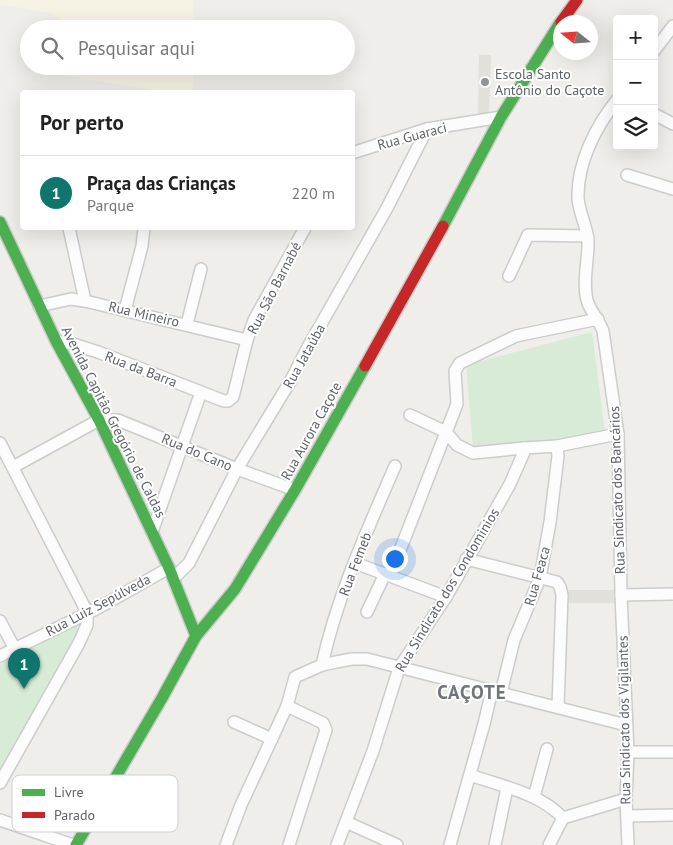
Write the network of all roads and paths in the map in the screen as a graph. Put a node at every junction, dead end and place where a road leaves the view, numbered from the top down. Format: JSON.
{"nodes":[{"id":1,"x":577,"y":0,"type":"edge"},
{"id":2,"x":567,"y":15,"type":"edge"},
{"id":3,"x":673,"y":26,"type":"edge"},
{"id":4,"x":553,"y":34,"type":"edge"},
{"id":5,"x":658,"y":46,"type":"edge"},
{"id":6,"x":613,"y":104,"type":"edge"},
{"id":7,"x":658,"y":116,"type":"edge"},
{"id":8,"x":501,"y":117,"type":"junction"},
{"id":9,"x":673,"y":124,"type":"edge"},
{"id":10,"x":427,"y":129,"type":"junction"},
{"id":11,"x":355,"y":152,"type":"edge"},
{"id":12,"x":627,"y":175,"type":"dead end"},
{"id":13,"x":673,"y":189,"type":"edge"},
{"id":14,"x":0,"y":222,"type":"edge"},
{"id":15,"x":69,"y":230,"type":"edge"},
{"id":16,"x":144,"y":230,"type":"edge"},
{"id":17,"x":304,"y":230,"type":"edge"},
{"id":18,"x":587,"y":236,"type":"junction"},
{"id":19,"x":201,"y":270,"type":"dead end"},
{"id":20,"x":509,"y":276,"type":"dead end"},
{"id":21,"x":85,"y":301,"type":"junction"},
{"id":22,"x":40,"y":306,"type":"junction"},
{"id":23,"x":126,"y":310,"type":"junction"},
{"id":24,"x":598,"y":319,"type":"junction"},
{"id":25,"x":187,"y":324,"type":"junction"},
{"id":26,"x":247,"y":340,"type":"junction"},
{"id":27,"x":56,"y":341,"type":"junction"},
{"id":28,"x":201,"y":392,"type":"junction"},
{"id":29,"x":224,"y":401,"type":"joint"},
{"id":30,"x":410,"y":415,"type":"dead end"},
{"id":31,"x":99,"y":420,"type":"junction"},
{"id":32,"x":446,"y":432,"type":"junction"},
{"id":33,"x":618,"y":434,"type":"junction"},
{"id":34,"x":0,"y":443,"type":"edge"},
{"id":35,"x":183,"y":446,"type":"junction"},
{"id":36,"x":524,"y":450,"type":"junction"},
{"id":37,"x":557,"y":451,"type":"junction"},
{"id":38,"x":395,"y":466,"type":"dead end"},
{"id":39,"x":13,"y":467,"type":"junction"},
{"id":40,"x":237,"y":469,"type":"junction"},
{"id":41,"x":295,"y":490,"type":"junction"},
{"id":42,"x":152,"y":532,"type":"junction"},
{"id":43,"x":466,"y":559,"type":"junction"},
{"id":44,"x":355,"y":563,"type":"junction"},
{"id":45,"x":172,"y":573,"type":"junction"},
{"id":46,"x":388,"y":575,"type":"junction"},
{"id":47,"x":540,"y":578,"type":"junction"},
{"id":48,"x":673,"y":594,"type":"edge"},
{"id":49,"x":621,"y":595,"type":"junction"},
{"id":50,"x":446,"y":596,"type":"junction"},
{"id":51,"x":87,"y":612,"type":"junction"},
{"id":52,"x":367,"y":612,"type":"dead end"},
{"id":53,"x":0,"y":621,"type":"edge"},
{"id":54,"x":196,"y":636,"type":"junction"},
{"id":55,"x":15,"y":649,"type":"junction"},
{"id":56,"x":0,"y":656,"type":"edge"},
{"id":57,"x":322,"y":665,"type":"junction"},
{"id":58,"x":399,"y":668,"type":"junction"},
{"id":59,"x":496,"y":692,"type":"junction"},
{"id":60,"x":287,"y":706,"type":"junction"},
{"id":61,"x":558,"y":708,"type":"junction"},
{"id":62,"x":234,"y":722,"type":"dead end"},
{"id":63,"x":626,"y":725,"type":"junction"},
{"id":64,"x":272,"y":739,"type":"junction"},
{"id":65,"x":547,"y":749,"type":"dead end"},
{"id":66,"x":628,"y":752,"type":"junction"},
{"id":67,"x":673,"y":752,"type":"edge"},
{"id":68,"x":116,"y":775,"type":"edge"},
{"id":69,"x":470,"y":775,"type":"junction"},
{"id":70,"x":0,"y":784,"type":"edge"},
{"id":71,"x":507,"y":788,"type":"junction"},
{"id":72,"x":534,"y":797,"type":"junction"},
{"id":73,"x":626,"y":799,"type":"junction"},
{"id":74,"x":673,"y":815,"type":"edge"},
{"id":75,"x":626,"y":816,"type":"junction"},
{"id":76,"x":563,"y":818,"type":"junction"},
{"id":77,"x":0,"y":820,"type":"edge"},
{"id":78,"x":346,"y":822,"type":"junction"},
{"id":79,"x":12,"y":824,"type":"edge"},
{"id":80,"x":36,"y":832,"type":"edge"},
{"id":81,"x":83,"y":832,"type":"edge"},
{"id":82,"x":75,"y":845,"type":"edge"},
{"id":83,"x":226,"y":845,"type":"edge"},
{"id":84,"x":289,"y":845,"type":"edge"},
{"id":85,"x":337,"y":845,"type":"edge"},
{"id":86,"x":397,"y":845,"type":"edge"},
{"id":87,"x":450,"y":845,"type":"edge"},
{"id":88,"x":495,"y":845,"type":"edge"},
{"id":89,"x":549,"y":845,"type":"edge"},
{"id":90,"x":628,"y":845,"type":"edge"}],
"edges":[{"from":1,"to":2,"type":"main road","name":"Rua Aurora Caçote"},
{"from":3,"to":5,"type":"street"},
{"from":4,"to":8,"type":"main road","name":"Rua Aurora Caçote"},
{"from":6,"to":18,"type":"street","name":"Rua Sindicato dos Bancários"},
{"from":7,"to":9,"type":"street"},
{"from":8,"to":10,"type":"street","name":"Rua Guaraci"},
{"from":8,"to":41,"type":"main road","name":"Rua Aurora Caçote"},
{"from":10,"to":11,"type":"street","name":"Rua Guaraci"},
{"from":10,"to":40,"type":"street","name":"Rua Jataúba"},
{"from":12,"to":13,"type":"street"},
{"from":14,"to":22,"type":"main road","name":"Avenida Capitão Gregório de Caldas"},
{"from":15,"to":21,"type":"street"},
{"from":16,"to":23,"type":"street"},
{"from":17,"to":26,"type":"street","name":"Rua São Barnabé"},
{"from":18,"to":20,"type":"street"},
{"from":18,"to":24,"type":"street","name":"Rua Sindicato dos Bancários"},
{"from":19,"to":25,"type":"street"},
{"from":21,"to":22,"type":"street","name":"Rua Mineiro"},
{"from":21,"to":23,"type":"street","name":"Rua Mineiro"},
{"from":22,"to":27,"type":"main road","name":"Avenida Capitão Gregório de Caldas"},
{"from":23,"to":25,"type":"street","name":"Rua Mineiro"},
{"from":24,"to":32,"type":"street"},
{"from":24,"to":33,"type":"street","name":"Rua Sindicato dos Bancários"},
{"from":25,"to":26,"type":"street","name":"Rua Mineiro"},
{"from":26,"to":29,"type":"street","name":"Rua São Barnabé"},
{"from":27,"to":28,"type":"street","name":"Rua da Barra"},
{"from":27,"to":31,"type":"main road","name":"Avenida Capitão Gregório de Caldas"},
{"from":28,"to":29,"type":"street","name":"Rua da Barra"},
{"from":28,"to":35,"type":"street"},
{"from":30,"to":32,"type":"street"},
{"from":31,"to":35,"type":"street","name":"Rua do Cano"},
{"from":31,"to":39,"type":"street"},
{"from":31,"to":42,"type":"main road","name":"Avenida Capitão Gregório de Caldas"},
{"from":32,"to":36,"type":"street"},
{"from":32,"to":46,"type":"street"},
{"from":33,"to":37,"type":"street"},
{"from":33,"to":49,"type":"street","name":"Rua Sindicato dos Bancários"},
{"from":34,"to":39,"type":"street"},
{"from":35,"to":40,"type":"street","name":"Rua do Cano"},
{"from":35,"to":42,"type":"street"},
{"from":36,"to":37,"type":"street"},
{"from":36,"to":43,"type":"street","name":"Rua Sindicato dos Condominios"},
{"from":37,"to":47,"type":"street","name":"Rua Feaca"},
{"from":38,"to":44,"type":"street","name":"Rua Femeb"},
{"from":39,"to":51,"type":"street"},
{"from":40,"to":41,"type":"street","name":"Rua do Cano"},
{"from":40,"to":45,"type":"street","name":"Rua Jataúba"},
{"from":41,"to":54,"type":"main road","name":"Rua Aurora Caçote"},
{"from":42,"to":45,"type":"main road","name":"Avenida Capitão Gregório de Caldas"},
{"from":43,"to":47,"type":"street"},
{"from":43,"to":50,"type":"street","name":"Rua Sindicato dos Condominios"},
{"from":44,"to":46,"type":"street"},
{"from":44,"to":57,"type":"street","name":"Rua Femeb"},
{"from":45,"to":51,"type":"street","name":"Rua Luiz Sepúlveda"},
{"from":45,"to":54,"type":"main road","name":"Avenida Capitão Gregório de Caldas"},
{"from":46,"to":50,"type":"street"},
{"from":46,"to":52,"type":"street"},
{"from":47,"to":59,"type":"street","name":"Rua Feaca"},
{"from":47,"to":61,"type":"street"},
{"from":48,"to":49,"type":"street"},
{"from":49,"to":63,"type":"street","name":"Rua Sindicato dos Vigilantes"},
{"from":50,"to":58,"type":"street","name":"Rua Sindicato dos Condominios"},
{"from":51,"to":55,"type":"street","name":"Rua Luiz Sepúlveda"},
{"from":51,"to":70,"type":"street"},
{"from":53,"to":55,"type":"street"},
{"from":54,"to":68,"type":"main road","name":"Rua Aurora Caçote"},
{"from":55,"to":56,"type":"street","name":"Rua Luiz Sepúlveda"},
{"from":57,"to":58,"type":"street"},
{"from":57,"to":60,"type":"street"},
{"from":58,"to":59,"type":"street"},
{"from":58,"to":78,"type":"street","name":"Rua Sindicato dos Condominios"},
{"from":59,"to":61,"type":"street"},
{"from":59,"to":69,"type":"street","name":"Rua Feaca"},
{"from":60,"to":64,"type":"street"},
{"from":60,"to":84,"type":"street"},
{"from":61,"to":63,"type":"street"},
{"from":62,"to":64,"type":"street"},
{"from":63,"to":66,"type":"street","name":"Rua Sindicato dos Vigilantes"},
{"from":64,"to":83,"type":"street"},
{"from":65,"to":72,"type":"street"},
{"from":66,"to":67,"type":"street"},
{"from":66,"to":73,"type":"street","name":"Rua Sindicato dos Vigilantes"},
{"from":69,"to":71,"type":"street"},
{"from":69,"to":87,"type":"street","name":"Rua Feaca"},
{"from":71,"to":72,"type":"street"},
{"from":71,"to":88,"type":"street"},
{"from":72,"to":76,"type":"street"},
{"from":73,"to":75,"type":"street","name":"Rua Sindicato dos Vigilantes"},
{"from":73,"to":76,"type":"street"},
{"from":74,"to":75,"type":"street"},
{"from":75,"to":90,"type":"street","name":"Rua Sindicato dos Vigilantes"},
{"from":76,"to":89,"type":"street"},
{"from":77,"to":79,"type":"street"},
{"from":78,"to":85,"type":"street","name":"Rua Sindicato dos Condominios"},
{"from":78,"to":86,"type":"street"},
{"from":80,"to":82,"type":"street"},
{"from":81,"to":82,"type":"main road","name":"Rua Aurora Caçote"}]}
